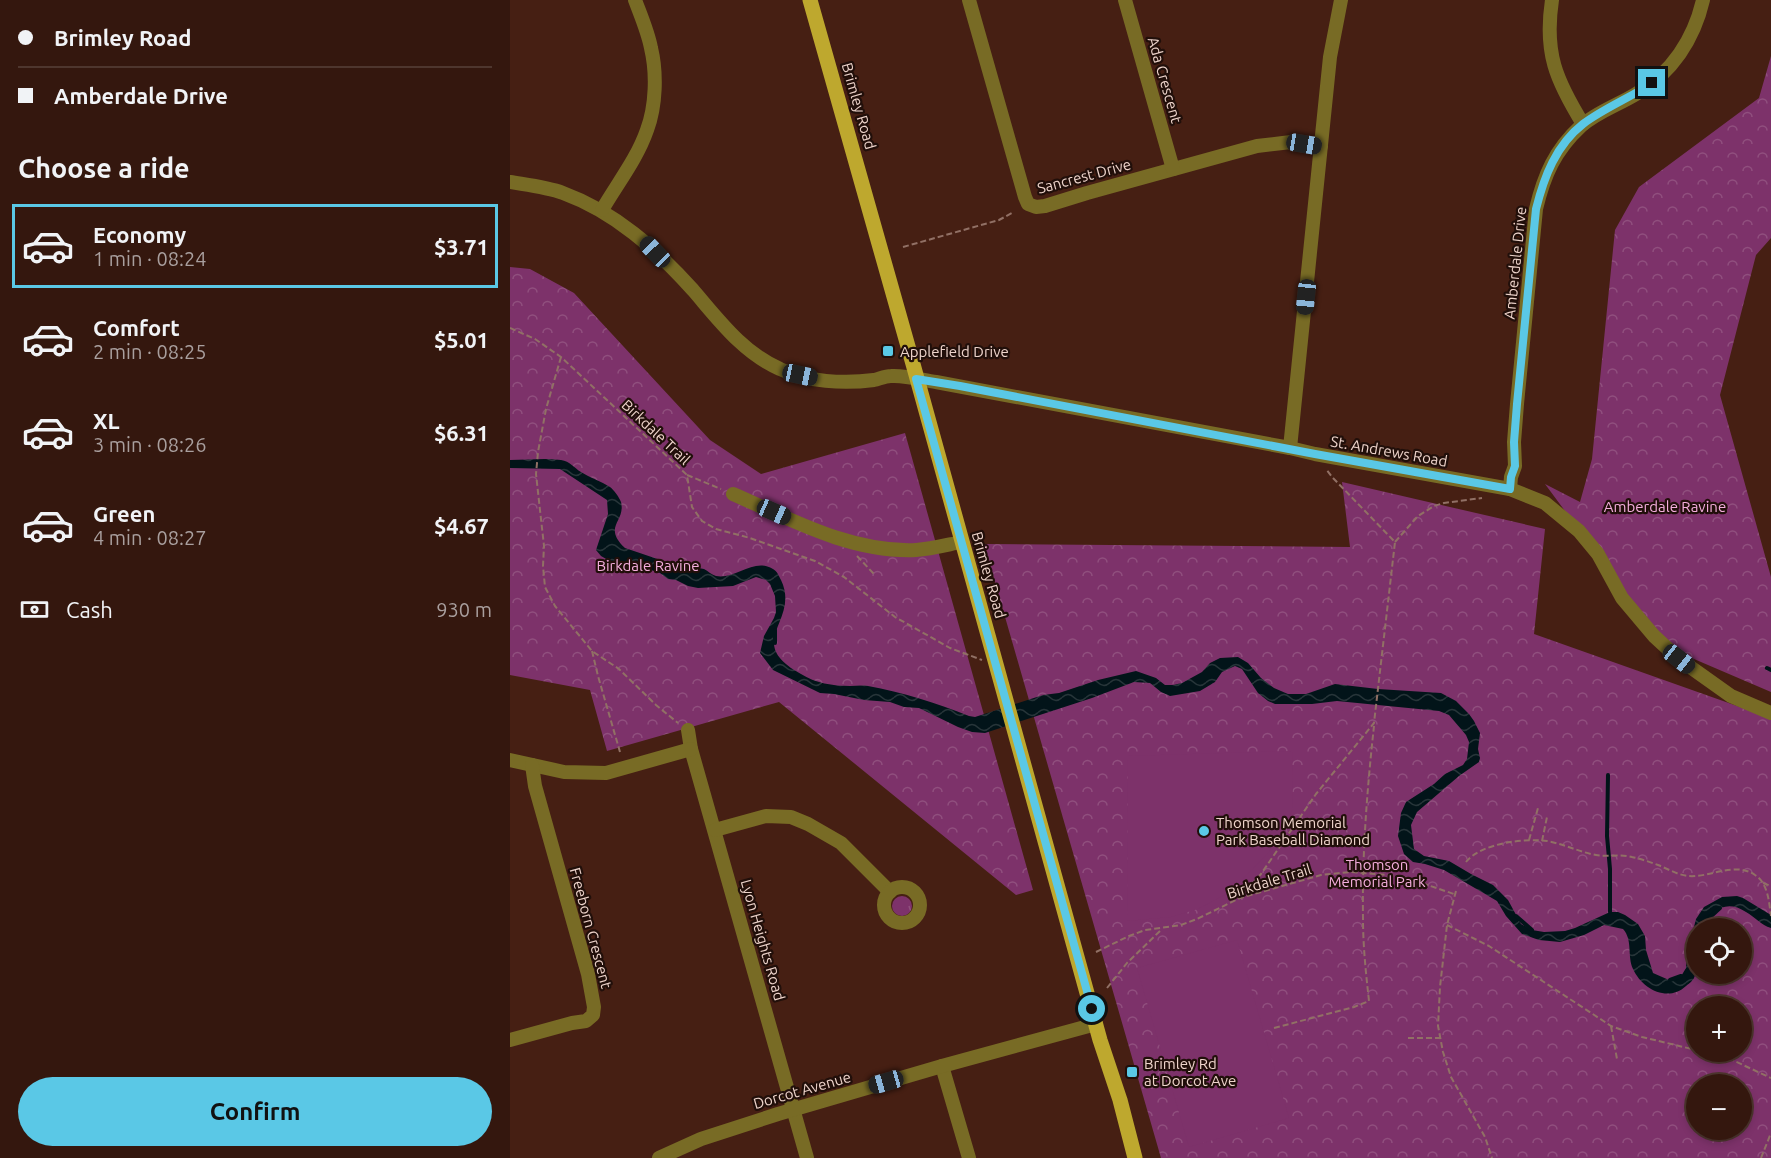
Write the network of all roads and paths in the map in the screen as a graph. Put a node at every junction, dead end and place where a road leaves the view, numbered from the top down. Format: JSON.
{"nodes":[{"id":1,"x":635,"y":0,"type":"edge"},
{"id":2,"x":810,"y":0,"type":"edge"},
{"id":3,"x":969,"y":0,"type":"edge"},
{"id":4,"x":1125,"y":0,"type":"edge"},
{"id":5,"x":1341,"y":0,"type":"edge"},
{"id":6,"x":1552,"y":0,"type":"edge"},
{"id":7,"x":1703,"y":0,"type":"edge"},
{"id":8,"x":1583,"y":124,"type":"junction"},
{"id":9,"x":1321,"y":146,"type":"junction"},
{"id":10,"x":1173,"y":169,"type":"junction"},
{"id":11,"x":510,"y":182,"type":"edge"},
{"id":12,"x":602,"y":210,"type":"junction"},
{"id":13,"x":1012,"y":213,"type":"dead end"},
{"id":14,"x":903,"y":247,"type":"dead end"},
{"id":15,"x":510,"y":328,"type":"edge"},
{"id":16,"x":561,"y":357,"type":"junction"},
{"id":17,"x":916,"y":379,"type":"junction"},
{"id":18,"x":1290,"y":448,"type":"junction"},
{"id":19,"x":1321,"y":462,"type":"dead end"},
{"id":20,"x":687,"y":475,"type":"junction"},
{"id":21,"x":1510,"y":489,"type":"junction"},
{"id":22,"x":733,"y":494,"type":"joint"},
{"id":23,"x":1489,"y":498,"type":"dead end"},
{"id":24,"x":961,"y":542,"type":"junction"},
{"id":25,"x":1395,"y":542,"type":"junction"},
{"id":26,"x":592,"y":651,"type":"junction"},
{"id":27,"x":995,"y":663,"type":"junction"},
{"id":28,"x":1771,"y":713,"type":"edge"},
{"id":29,"x":1374,"y":723,"type":"junction"},
{"id":30,"x":688,"y":730,"type":"joint"},
{"id":31,"x":691,"y":749,"type":"junction"},
{"id":32,"x":620,"y":752,"type":"dead end"},
{"id":33,"x":510,"y":760,"type":"edge"},
{"id":34,"x":532,"y":765,"type":"junction"},
{"id":35,"x":1538,"y":808,"type":"dead end"},
{"id":36,"x":1547,"y":817,"type":"dead end"},
{"id":37,"x":715,"y":830,"type":"junction"},
{"id":38,"x":1529,"y":840,"type":"junction"},
{"id":39,"x":1542,"y":841,"type":"junction"},
{"id":40,"x":1466,"y":862,"type":"dead end"},
{"id":41,"x":1363,"y":872,"type":"junction"},
{"id":42,"x":1764,"y":883,"type":"junction"},
{"id":43,"x":1771,"y":886,"type":"edge"},
{"id":44,"x":890,"y":892,"type":"dead end"},
{"id":45,"x":1240,"y":898,"type":"junction"},
{"id":46,"x":1770,"y":907,"type":"edge"},
{"id":47,"x":1771,"y":916,"type":"edge"},
{"id":48,"x":1448,"y":925,"type":"junction"},
{"id":49,"x":1163,"y":928,"type":"junction"},
{"id":50,"x":1096,"y":952,"type":"dead end"},
{"id":51,"x":1107,"y":988,"type":"dead end"},
{"id":52,"x":1096,"y":1024,"type":"junction"},
{"id":53,"x":1611,"y":1026,"type":"junction"},
{"id":54,"x":1274,"y":1028,"type":"dead end"},
{"id":55,"x":1408,"y":1038,"type":"dead end"},
{"id":56,"x":1440,"y":1038,"type":"junction"},
{"id":57,"x":510,"y":1040,"type":"edge"},
{"id":58,"x":1686,"y":1048,"type":"edge"},
{"id":59,"x":1617,"y":1059,"type":"dead end"},
{"id":60,"x":1737,"y":1062,"type":"edge"},
{"id":61,"x":942,"y":1066,"type":"junction"},
{"id":62,"x":1771,"y":1078,"type":"edge"},
{"id":63,"x":793,"y":1109,"type":"junction"},
{"id":64,"x":1771,"y":1133,"type":"edge"},
{"id":65,"x":659,"y":1158,"type":"edge"},
{"id":66,"x":807,"y":1158,"type":"edge"},
{"id":67,"x":969,"y":1158,"type":"edge"},
{"id":68,"x":1135,"y":1158,"type":"edge"},
{"id":69,"x":1492,"y":1158,"type":"edge"},
{"id":70,"x":1761,"y":1158,"type":"edge"}],
"edges":[{"from":1,"to":12,"type":"street"},
{"from":2,"to":17,"type":"main road","name":"Brimley Road"},
{"from":3,"to":10,"type":"street","name":"Sancrest Drive"},
{"from":4,"to":10,"type":"street","name":"Ada Crescent"},
{"from":5,"to":9,"type":"street"},
{"from":6,"to":8,"type":"street"},
{"from":7,"to":8,"type":"street","name":"Amberdale Drive"},
{"from":8,"to":21,"type":"street","name":"Amberdale Drive"},
{"from":9,"to":10,"type":"street","name":"Sancrest Drive"},
{"from":9,"to":18,"type":"street"},
{"from":11,"to":12,"type":"street"},
{"from":12,"to":17,"type":"street"},
{"from":13,"to":14,"type":"path"},
{"from":15,"to":16,"type":"path","name":"Birkdale Trail"},
{"from":16,"to":20,"type":"path","name":"Birkdale Trail"},
{"from":16,"to":26,"type":"path"},
{"from":17,"to":18,"type":"street","name":"St. Andrews Road"},
{"from":17,"to":24,"type":"main road","name":"Brimley Road"},
{"from":18,"to":21,"type":"street","name":"St. Andrews Road"},
{"from":19,"to":25,"type":"path"},
{"from":20,"to":22,"type":"path"},
{"from":20,"to":27,"type":"path","name":"Birkdale Trail"},
{"from":21,"to":28,"type":"street","name":"St. Andrews Road"},
{"from":22,"to":24,"type":"street"},
{"from":23,"to":25,"type":"path"},
{"from":24,"to":27,"type":"main road","name":"Brimley Road"},
{"from":25,"to":29,"type":"path"},
{"from":26,"to":30,"type":"path"},
{"from":26,"to":32,"type":"path"},
{"from":27,"to":52,"type":"main road","name":"Brimley Road"},
{"from":29,"to":41,"type":"path"},
{"from":29,"to":45,"type":"path"},
{"from":30,"to":31,"type":"street","name":"Lyon Heights Road"},
{"from":31,"to":34,"type":"street"},
{"from":31,"to":37,"type":"street","name":"Lyon Heights Road"},
{"from":33,"to":34,"type":"street"},
{"from":34,"to":57,"type":"street","name":"Freeborn Crescent"},
{"from":35,"to":38,"type":"path"},
{"from":36,"to":39,"type":"path"},
{"from":37,"to":44,"type":"street"},
{"from":37,"to":63,"type":"street","name":"Lyon Heights Road"},
{"from":38,"to":39,"type":"path"},
{"from":38,"to":40,"type":"path"},
{"from":39,"to":42,"type":"path"},
{"from":41,"to":45,"type":"path","name":"Birkdale Trail"},
{"from":41,"to":48,"type":"path","name":"Birkdale Trail"},
{"from":41,"to":54,"type":"path"},
{"from":42,"to":43,"type":"path"},
{"from":42,"to":46,"type":"path"},
{"from":45,"to":49,"type":"path","name":"Birkdale Trail"},
{"from":46,"to":47,"type":"path"},
{"from":48,"to":53,"type":"path"},
{"from":48,"to":56,"type":"path","name":"Birkdale Trail"},
{"from":49,"to":50,"type":"path","name":"Birkdale Trail"},
{"from":49,"to":51,"type":"path"},
{"from":52,"to":61,"type":"street","name":"Dorcot Avenue"},
{"from":52,"to":68,"type":"main road","name":"Brimley Road"},
{"from":53,"to":58,"type":"path"},
{"from":53,"to":59,"type":"path"},
{"from":55,"to":56,"type":"path"},
{"from":56,"to":69,"type":"path","name":"Birkdale Trail"},
{"from":60,"to":62,"type":"path"},
{"from":61,"to":63,"type":"street","name":"Dorcot Avenue"},
{"from":61,"to":67,"type":"street"},
{"from":63,"to":65,"type":"street","name":"Dorcot Avenue"},
{"from":63,"to":66,"type":"street","name":"Lyon Heights Road"},
{"from":64,"to":70,"type":"path"}]}
